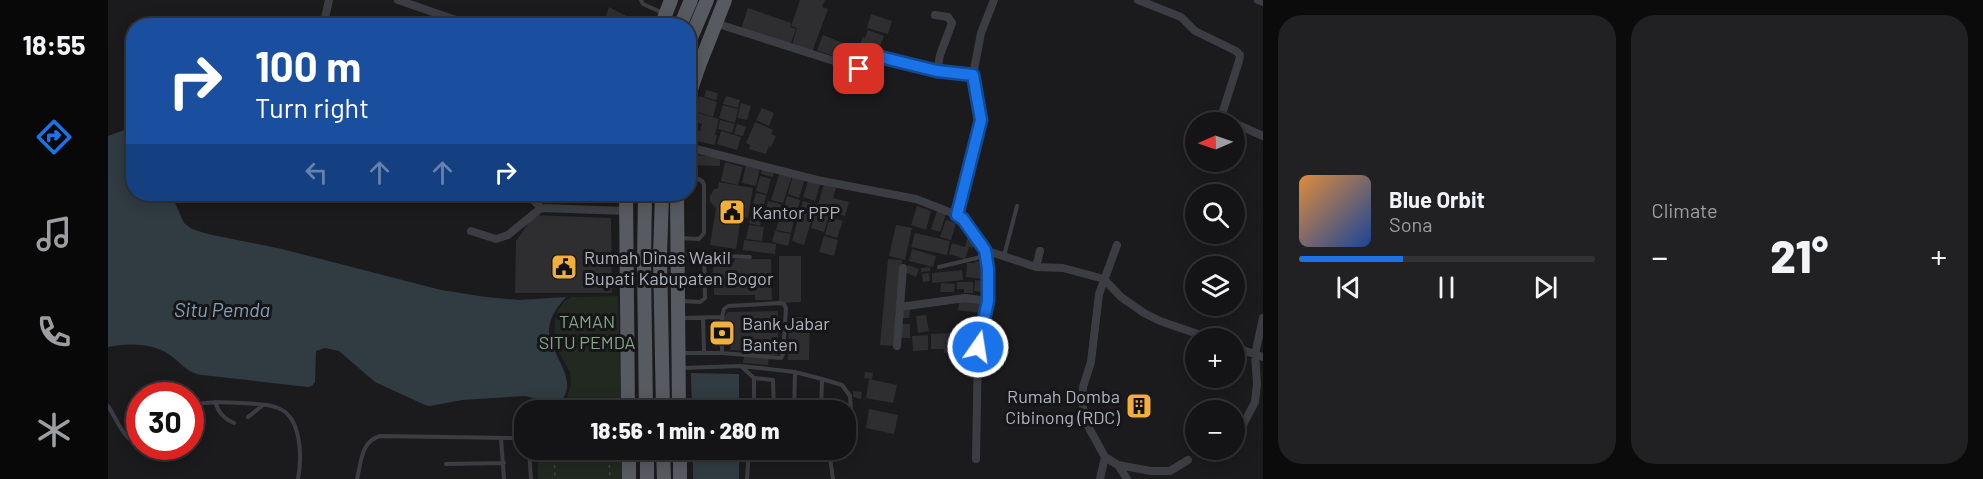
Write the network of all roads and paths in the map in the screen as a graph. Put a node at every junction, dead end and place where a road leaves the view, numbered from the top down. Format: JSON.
{"nodes":[{"id":1,"x":329,"y":0,"type":"edge"},
{"id":2,"x":398,"y":0,"type":"edge"},
{"id":3,"x":641,"y":0,"type":"edge"},
{"id":4,"x":671,"y":0,"type":"edge"},
{"id":5,"x":691,"y":0,"type":"edge"},
{"id":6,"x":707,"y":0,"type":"edge"},
{"id":7,"x":725,"y":0,"type":"edge"},
{"id":8,"x":994,"y":0,"type":"edge"},
{"id":9,"x":1138,"y":0,"type":"edge"},
{"id":10,"x":1258,"y":0,"type":"edge"},
{"id":11,"x":1263,"y":2,"type":"edge"},
{"id":12,"x":935,"y":15,"type":"dead end"},
{"id":13,"x":325,"y":18,"type":"edge"},
{"id":14,"x":450,"y":18,"type":"edge"},
{"id":15,"x":660,"y":18,"type":"edge"},
{"id":16,"x":664,"y":18,"type":"edge"},
{"id":17,"x":683,"y":18,"type":"edge"},
{"id":18,"x":715,"y":23,"type":"junction"},
{"id":19,"x":696,"y":26,"type":"edge"},
{"id":20,"x":937,"y":71,"type":"junction"},
{"id":21,"x":973,"y":75,"type":"junction"},
{"id":22,"x":696,"y":76,"type":"edge"},
{"id":23,"x":1223,"y":112,"type":"edge"},
{"id":24,"x":1245,"y":128,"type":"edge"},
{"id":25,"x":1263,"y":136,"type":"edge"},
{"id":26,"x":696,"y":149,"type":"edge"},
{"id":27,"x":696,"y":179,"type":"edge"},
{"id":28,"x":534,"y":201,"type":"edge"},
{"id":29,"x":626,"y":201,"type":"edge"},
{"id":30,"x":645,"y":201,"type":"edge"},
{"id":31,"x":662,"y":201,"type":"edge"},
{"id":32,"x":677,"y":201,"type":"edge"},
{"id":33,"x":1017,"y":206,"type":"dead end"},
{"id":34,"x":541,"y":208,"type":"junction"},
{"id":35,"x":626,"y":211,"type":"junction"},
{"id":36,"x":957,"y":215,"type":"junction"},
{"id":37,"x":471,"y":231,"type":"dead end"},
{"id":38,"x":676,"y":238,"type":"junction"},
{"id":39,"x":1117,"y":245,"type":"dead end"},
{"id":40,"x":1040,"y":251,"type":"dead end"},
{"id":41,"x":986,"y":253,"type":"junction"},
{"id":42,"x":677,"y":254,"type":"junction"},
{"id":43,"x":704,"y":255,"type":"junction"},
{"id":44,"x":660,"y":256,"type":"junction"},
{"id":45,"x":750,"y":256,"type":"dead end"},
{"id":46,"x":1004,"y":256,"type":"junction"},
{"id":47,"x":626,"y":265,"type":"junction"},
{"id":48,"x":644,"y":265,"type":"junction"},
{"id":49,"x":939,"y":267,"type":"dead end"},
{"id":50,"x":1036,"y":267,"type":"junction"},
{"id":51,"x":903,"y":268,"type":"dead end"},
{"id":52,"x":1104,"y":279,"type":"junction"},
{"id":53,"x":677,"y":301,"type":"junction"},
{"id":54,"x":988,"y":301,"type":"junction"},
{"id":55,"x":900,"y":308,"type":"junction"},
{"id":56,"x":722,"y":316,"type":"junction"},
{"id":57,"x":678,"y":318,"type":"junction"},
{"id":58,"x":703,"y":318,"type":"junction"},
{"id":59,"x":1263,"y":318,"type":"edge"},
{"id":60,"x":1185,"y":330,"type":"edge"},
{"id":61,"x":897,"y":346,"type":"dead end"},
{"id":62,"x":704,"y":352,"type":"junction"},
{"id":63,"x":678,"y":353,"type":"junction"},
{"id":64,"x":722,"y":353,"type":"junction"},
{"id":65,"x":1259,"y":355,"type":"edge"},
{"id":66,"x":741,"y":366,"type":"junction"},
{"id":67,"x":678,"y":368,"type":"junction"},
{"id":68,"x":795,"y":372,"type":"junction"},
{"id":69,"x":754,"y":378,"type":"junction"},
{"id":70,"x":822,"y":379,"type":"junction"},
{"id":71,"x":628,"y":400,"type":"edge"},
{"id":72,"x":646,"y":400,"type":"edge"},
{"id":73,"x":663,"y":400,"type":"edge"},
{"id":74,"x":679,"y":400,"type":"edge"},
{"id":75,"x":754,"y":400,"type":"edge"},
{"id":76,"x":774,"y":400,"type":"edge"},
{"id":77,"x":794,"y":400,"type":"edge"},
{"id":78,"x":821,"y":400,"type":"edge"},
{"id":79,"x":850,"y":400,"type":"edge"},
{"id":80,"x":214,"y":402,"type":"junction"},
{"id":81,"x":204,"y":404,"type":"edge"},
{"id":82,"x":264,"y":405,"type":"junction"},
{"id":83,"x":108,"y":406,"type":"edge"},
{"id":84,"x":248,"y":417,"type":"dead end"},
{"id":85,"x":1245,"y":420,"type":"edge"},
{"id":86,"x":234,"y":423,"type":"dead end"},
{"id":87,"x":126,"y":434,"type":"edge"},
{"id":88,"x":501,"y":438,"type":"junction"},
{"id":89,"x":514,"y":439,"type":"edge"},
{"id":90,"x":1105,"y":457,"type":"junction"},
{"id":91,"x":976,"y":459,"type":"dead end"},
{"id":92,"x":530,"y":460,"type":"edge"},
{"id":93,"x":554,"y":460,"type":"edge"},
{"id":94,"x":608,"y":460,"type":"edge"},
{"id":95,"x":629,"y":460,"type":"edge"},
{"id":96,"x":647,"y":460,"type":"edge"},
{"id":97,"x":663,"y":460,"type":"edge"},
{"id":98,"x":680,"y":460,"type":"edge"},
{"id":99,"x":749,"y":460,"type":"edge"},
{"id":100,"x":830,"y":460,"type":"edge"},
{"id":101,"x":1188,"y":460,"type":"dead end"},
{"id":102,"x":504,"y":463,"type":"junction"},
{"id":103,"x":446,"y":464,"type":"dead end"},
{"id":104,"x":1118,"y":465,"type":"junction"},
{"id":105,"x":298,"y":479,"type":"edge"},
{"id":106,"x":357,"y":479,"type":"edge"},
{"id":107,"x":504,"y":479,"type":"edge"},
{"id":108,"x":531,"y":479,"type":"edge"},
{"id":109,"x":555,"y":479,"type":"edge"},
{"id":110,"x":609,"y":479,"type":"edge"},
{"id":111,"x":629,"y":479,"type":"edge"},
{"id":112,"x":647,"y":479,"type":"edge"},
{"id":113,"x":664,"y":479,"type":"edge"},
{"id":114,"x":680,"y":479,"type":"edge"},
{"id":115,"x":747,"y":479,"type":"edge"},
{"id":116,"x":833,"y":479,"type":"edge"},
{"id":117,"x":1100,"y":479,"type":"edge"},
{"id":118,"x":1127,"y":479,"type":"edge"}],
"edges":[{"from":1,"to":13,"type":"street"},
{"from":2,"to":14,"type":"street"},
{"from":3,"to":15,"type":"lane"},
{"from":4,"to":16,"type":"main road"},
{"from":5,"to":17,"type":"main road"},
{"from":6,"to":19,"type":"main road"},
{"from":7,"to":18,"type":"main road"},
{"from":8,"to":21,"type":"street"},
{"from":9,"to":23,"type":"street"},
{"from":10,"to":11,"type":"street"},
{"from":12,"to":20,"type":"street"},
{"from":18,"to":20,"type":"street"},
{"from":18,"to":22,"type":"main road"},
{"from":20,"to":21,"type":"street"},
{"from":21,"to":36,"type":"street"},
{"from":24,"to":25,"type":"street"},
{"from":26,"to":36,"type":"street"},
{"from":27,"to":38,"type":"lane"},
{"from":28,"to":34,"type":"street"},
{"from":29,"to":35,"type":"main road"},
{"from":30,"to":48,"type":"main road"},
{"from":31,"to":44,"type":"main road"},
{"from":32,"to":38,"type":"main road"},
{"from":33,"to":46,"type":"lane"},
{"from":34,"to":35,"type":"street"},
{"from":34,"to":37,"type":"street"},
{"from":35,"to":47,"type":"main road"},
{"from":36,"to":41,"type":"street"},
{"from":38,"to":42,"type":"main road"},
{"from":39,"to":52,"type":"street"},
{"from":40,"to":50,"type":"street"},
{"from":41,"to":46,"type":"street"},
{"from":41,"to":49,"type":"lane"},
{"from":41,"to":54,"type":"street"},
{"from":42,"to":43,"type":"lane"},
{"from":42,"to":44,"type":"lane"},
{"from":42,"to":53,"type":"main road"},
{"from":43,"to":45,"type":"lane"},
{"from":43,"to":53,"type":"lane"},
{"from":44,"to":73,"type":"main road"},
{"from":46,"to":50,"type":"street"},
{"from":47,"to":48,"type":"main road"},
{"from":47,"to":71,"type":"main road"},
{"from":48,"to":72,"type":"main road"},
{"from":50,"to":52,"type":"street"},
{"from":51,"to":55,"type":"street"},
{"from":52,"to":60,"type":"street"},
{"from":52,"to":90,"type":"street"},
{"from":53,"to":57,"type":"main road"},
{"from":54,"to":55,"type":"street"},
{"from":54,"to":91,"type":"street"},
{"from":55,"to":61,"type":"street"},
{"from":56,"to":58,"type":"lane"},
{"from":56,"to":64,"type":"lane"},
{"from":56,"to":64,"type":"lane"},
{"from":57,"to":58,"type":"lane"},
{"from":57,"to":63,"type":"main road"},
{"from":58,"to":62,"type":"lane"},
{"from":59,"to":65,"type":"street"},
{"from":62,"to":63,"type":"lane"},
{"from":62,"to":64,"type":"lane"},
{"from":63,"to":67,"type":"main road"},
{"from":65,"to":85,"type":"street"},
{"from":66,"to":67,"type":"lane"},
{"from":66,"to":68,"type":"lane"},
{"from":66,"to":69,"type":"lane"},
{"from":67,"to":74,"type":"main road"},
{"from":68,"to":70,"type":"lane"},
{"from":68,"to":77,"type":"lane"},
{"from":69,"to":75,"type":"lane"},
{"from":69,"to":76,"type":"lane"},
{"from":70,"to":78,"type":"lane"},
{"from":70,"to":79,"type":"lane"},
{"from":80,"to":81,"type":"lane"},
{"from":80,"to":82,"type":"lane"},
{"from":80,"to":86,"type":"lane"},
{"from":82,"to":84,"type":"lane"},
{"from":82,"to":105,"type":"lane"},
{"from":83,"to":87,"type":"lane"},
{"from":88,"to":89,"type":"lane"},
{"from":88,"to":102,"type":"lane"},
{"from":88,"to":106,"type":"lane"},
{"from":90,"to":104,"type":"street"},
{"from":90,"to":117,"type":"street"},
{"from":92,"to":108,"type":"lane"},
{"from":93,"to":109,"type":"path"},
{"from":94,"to":110,"type":"path"},
{"from":95,"to":111,"type":"main road"},
{"from":96,"to":112,"type":"main road"},
{"from":97,"to":113,"type":"main road"},
{"from":98,"to":114,"type":"main road"},
{"from":99,"to":115,"type":"lane"},
{"from":100,"to":116,"type":"lane"},
{"from":101,"to":104,"type":"street"},
{"from":102,"to":103,"type":"lane"},
{"from":102,"to":107,"type":"lane"},
{"from":104,"to":118,"type":"street"}]}
